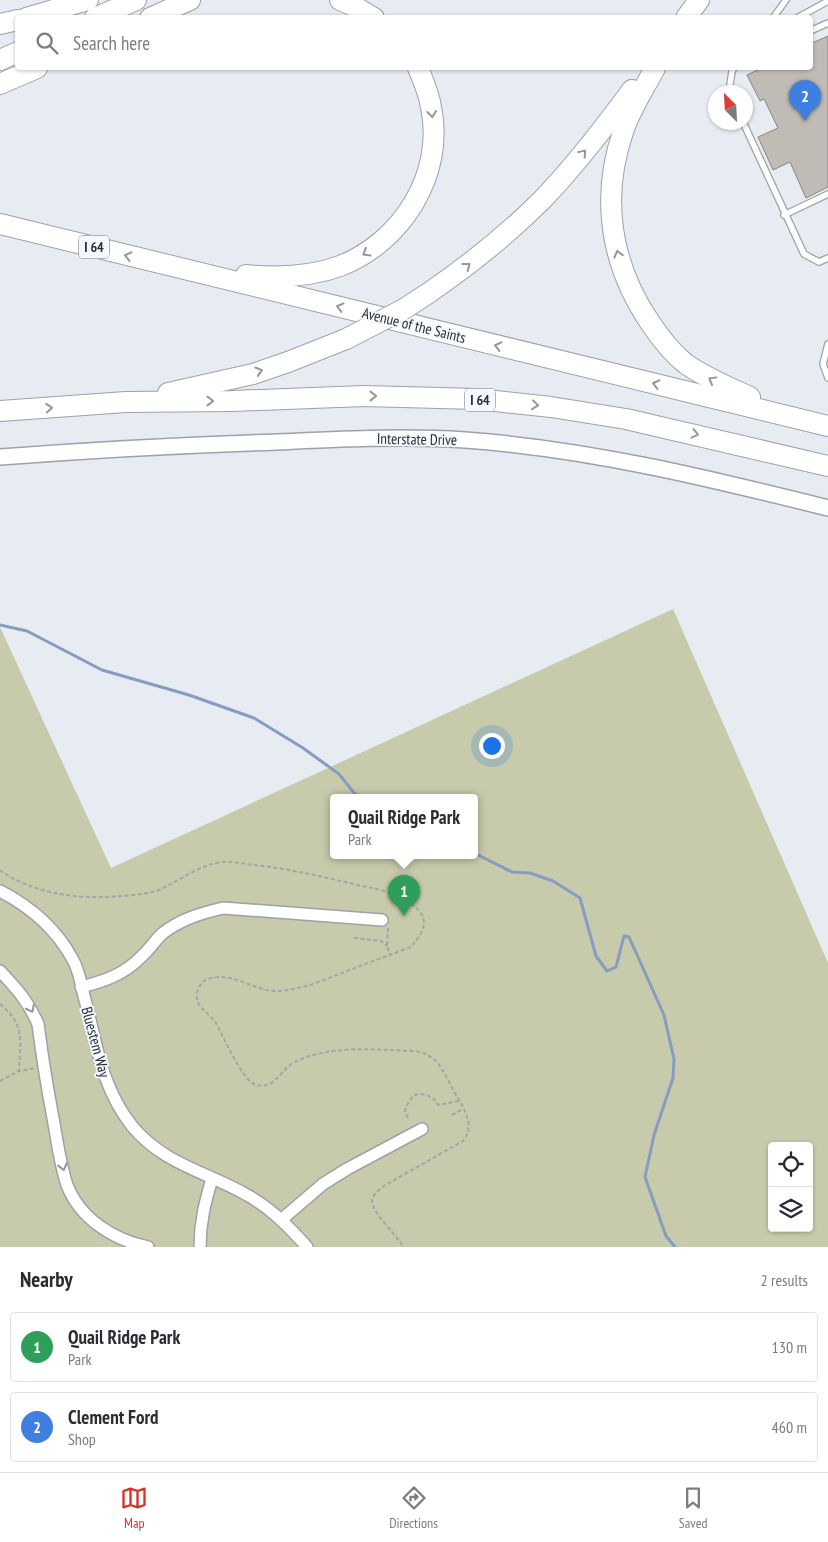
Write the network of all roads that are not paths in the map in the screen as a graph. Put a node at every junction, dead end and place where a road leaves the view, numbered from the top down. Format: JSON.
{"nodes":[{"id":1,"x":88,"y":0,"type":"edge"},
{"id":2,"x":136,"y":0,"type":"edge"},
{"id":3,"x":340,"y":0,"type":"edge"},
{"id":4,"x":699,"y":0,"type":"edge"},
{"id":5,"x":786,"y":0,"type":"edge"},
{"id":6,"x":191,"y":1,"type":"edge"},
{"id":7,"x":828,"y":1,"type":"edge"},
{"id":8,"x":36,"y":15,"type":"edge"},
{"id":9,"x":102,"y":15,"type":"edge"},
{"id":10,"x":157,"y":15,"type":"edge"},
{"id":11,"x":369,"y":15,"type":"edge"},
{"id":12,"x":688,"y":15,"type":"edge"},
{"id":13,"x":775,"y":15,"type":"edge"},
{"id":14,"x":802,"y":15,"type":"edge"},
{"id":15,"x":15,"y":21,"type":"edge"},
{"id":16,"x":828,"y":23,"type":"edge"},
{"id":17,"x":0,"y":24,"type":"edge"},
{"id":18,"x":813,"y":30,"type":"edge"},
{"id":19,"x":15,"y":53,"type":"edge"},
{"id":20,"x":0,"y":60,"type":"edge"},
{"id":21,"x":32,"y":70,"type":"edge"},
{"id":22,"x":419,"y":70,"type":"edge"},
{"id":23,"x":647,"y":70,"type":"edge"},
{"id":24,"x":654,"y":70,"type":"edge"},
{"id":25,"x":733,"y":70,"type":"edge"},
{"id":26,"x":0,"y":84,"type":"edge"},
{"id":27,"x":731,"y":85,"type":"edge"},
{"id":28,"x":747,"y":130,"type":"edge"},
{"id":29,"x":828,"y":194,"type":"edge"},
{"id":30,"x":784,"y":214,"type":"junction"},
{"id":31,"x":0,"y":224,"type":"edge"},
{"id":32,"x":828,"y":258,"type":"edge"},
{"id":33,"x":175,"y":267,"type":"junction"},
{"id":34,"x":828,"y":344,"type":"edge"},
{"id":35,"x":826,"y":360,"type":"edge"},
{"id":36,"x":828,"y":378,"type":"edge"},
{"id":37,"x":126,"y":402,"type":"junction"},
{"id":38,"x":0,"y":411,"type":"edge"},
{"id":39,"x":805,"y":420,"type":"junction"},
{"id":40,"x":828,"y":426,"type":"edge"},
{"id":41,"x":0,"y":457,"type":"edge"},
{"id":42,"x":828,"y":466,"type":"edge"},
{"id":43,"x":828,"y":508,"type":"edge"},
{"id":44,"x":0,"y":891,"type":"edge"},
{"id":45,"x":382,"y":920,"type":"road end"},
{"id":46,"x":0,"y":972,"type":"edge"},
{"id":47,"x":81,"y":987,"type":"junction"},
{"id":48,"x":422,"y":1129,"type":"dead end"},
{"id":49,"x":212,"y":1179,"type":"junction"},
{"id":50,"x":281,"y":1220,"type":"junction"},
{"id":51,"x":148,"y":1247,"type":"edge"},
{"id":52,"x":200,"y":1247,"type":"edge"},
{"id":53,"x":307,"y":1247,"type":"edge"}],
"edges":[{"from":1,"to":8,"type":"highway"},
{"from":2,"to":9,"type":"highway"},
{"from":3,"to":11,"type":"highway"},
{"from":4,"to":12,"type":"highway"},
{"from":5,"to":13,"type":"lane"},
{"from":6,"to":10,"type":"highway"},
{"from":7,"to":14,"type":"lane"},
{"from":15,"to":17,"type":"highway"},
{"from":16,"to":18,"type":"lane"},
{"from":19,"to":20,"type":"highway"},
{"from":21,"to":26,"type":"highway"},
{"from":22,"to":33,"type":"highway","one_way":true},
{"from":37,"to":23,"type":"highway","one_way":true,"bridge":true},
{"from":39,"to":24,"type":"highway","one_way":true},
{"from":25,"to":27,"type":"lane"},
{"from":28,"to":30,"type":"lane"},
{"from":29,"to":30,"type":"lane"},
{"from":30,"to":32,"type":"lane"},
{"from":33,"to":31,"type":"highway","name":"Avenue of the Saints","number":"I 64","one_way":true},
{"from":39,"to":33,"type":"highway","name":"Avenue of the Saints","number":"I 64","one_way":true},
{"from":34,"to":35,"type":"lane"},
{"from":35,"to":36,"type":"lane"},
{"from":38,"to":37,"type":"highway","number":"I 64","one_way":true},
{"from":37,"to":42,"type":"highway","number":"I 64","one_way":true},
{"from":39,"to":40,"type":"highway","name":"Avenue of the Saints","number":"I 64"},
{"from":41,"to":43,"type":"main road","name":"Interstate Drive"},
{"from":44,"to":47,"type":"street","name":"Bluestem Way"},
{"from":45,"to":47,"type":"street"},
{"from":46,"to":51,"type":"street","one_way":true},
{"from":47,"to":49,"type":"street","name":"Bluestem Way"},
{"from":48,"to":50,"type":"street"},
{"from":49,"to":50,"type":"street","name":"Bluestem Way"},
{"from":49,"to":52,"type":"street"},
{"from":50,"to":53,"type":"street","name":"Bluestem Way"}]}
